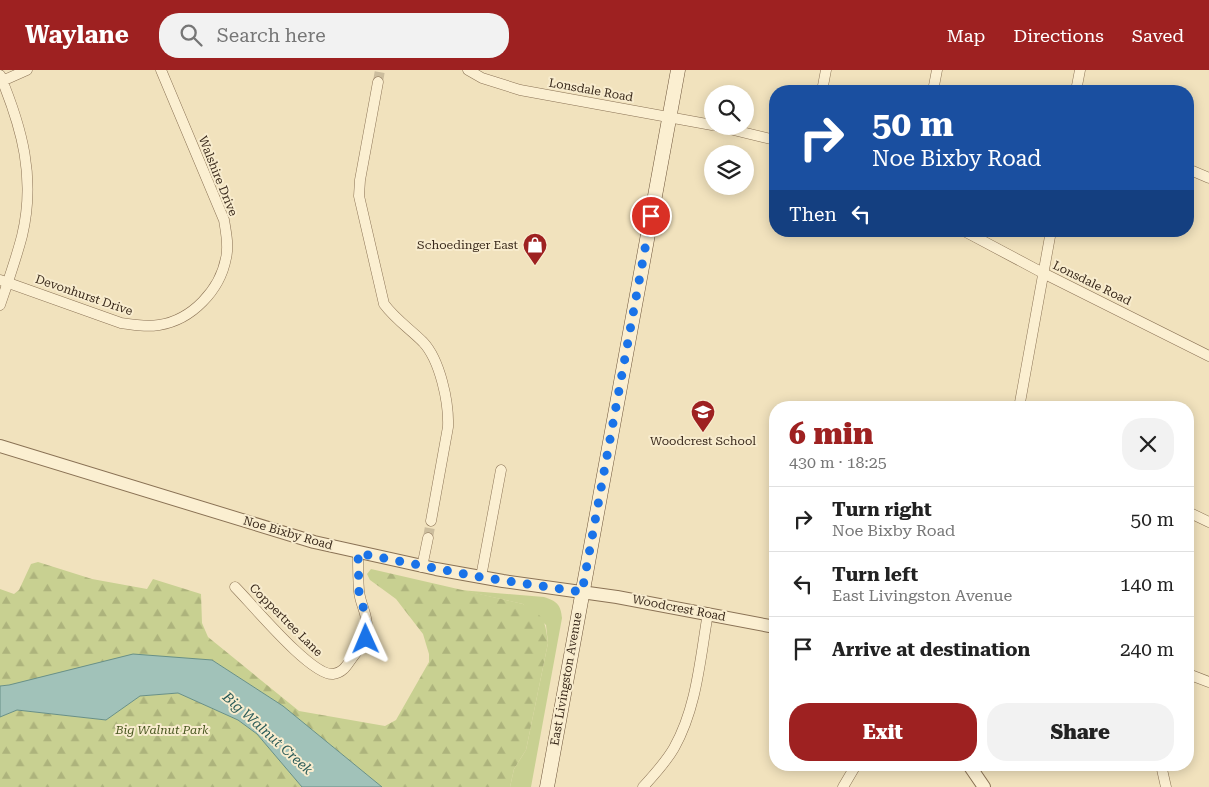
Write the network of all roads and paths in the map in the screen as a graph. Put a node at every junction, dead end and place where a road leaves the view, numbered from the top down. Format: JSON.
{"nodes":[{"id":1,"x":27,"y":70,"type":"edge"},
{"id":2,"x":162,"y":70,"type":"edge"},
{"id":3,"x":468,"y":70,"type":"edge"},
{"id":4,"x":678,"y":70,"type":"edge"},
{"id":5,"x":826,"y":70,"type":"edge"},
{"id":6,"x":937,"y":70,"type":"edge"},
{"id":7,"x":1080,"y":70,"type":"edge"},
{"id":8,"x":1,"y":79,"type":"edge"},
{"id":9,"x":378,"y":82,"type":"tunnel mouth"},
{"id":10,"x":823,"y":85,"type":"edge"},
{"id":11,"x":934,"y":85,"type":"edge"},
{"id":12,"x":1077,"y":85,"type":"edge"},
{"id":13,"x":669,"y":118,"type":"junction"},
{"id":14,"x":704,"y":125,"type":"edge"},
{"id":15,"x":754,"y":135,"type":"edge"},
{"id":16,"x":769,"y":139,"type":"edge"},
{"id":17,"x":1194,"y":172,"type":"edge"},
{"id":18,"x":1209,"y":178,"type":"edge"},
{"id":19,"x":975,"y":237,"type":"edge"},
{"id":20,"x":1050,"y":237,"type":"edge"},
{"id":21,"x":1043,"y":273,"type":"junction"},
{"id":22,"x":4,"y":282,"type":"edge"},
{"id":23,"x":212,"y":293,"type":"joint"},
{"id":24,"x":0,"y":305,"type":"edge"},
{"id":25,"x":1209,"y":356,"type":"edge"},
{"id":26,"x":1019,"y":401,"type":"edge"},
{"id":27,"x":0,"y":446,"type":"edge"},
{"id":28,"x":501,"y":470,"type":"dead end"},
{"id":29,"x":1194,"y":515,"type":"edge"},
{"id":30,"x":431,"y":522,"type":"tunnel mouth"},
{"id":31,"x":1209,"y":522,"type":"edge"},
{"id":32,"x":428,"y":538,"type":"tunnel mouth"},
{"id":33,"x":358,"y":553,"type":"junction"},
{"id":34,"x":422,"y":567,"type":"junction"},
{"id":35,"x":480,"y":577,"type":"junction"},
{"id":36,"x":235,"y":587,"type":"dead end"},
{"id":37,"x":582,"y":592,"type":"junction"},
{"id":38,"x":708,"y":614,"type":"junction"},
{"id":39,"x":769,"y":626,"type":"edge"},
{"id":40,"x":1194,"y":676,"type":"edge"},
{"id":41,"x":1209,"y":682,"type":"edge"},
{"id":42,"x":852,"y":771,"type":"edge"},
{"id":43,"x":973,"y":771,"type":"edge"},
{"id":44,"x":1162,"y":771,"type":"edge"},
{"id":45,"x":547,"y":787,"type":"edge"},
{"id":46,"x":643,"y":787,"type":"edge"},
{"id":47,"x":843,"y":787,"type":"edge"},
{"id":48,"x":984,"y":787,"type":"edge"},
{"id":49,"x":1166,"y":787,"type":"edge"}],
"edges":[{"from":1,"to":8,"type":"street"},
{"from":2,"to":23,"type":"street","name":"Walshire Drive"},
{"from":3,"to":13,"type":"street","name":"Lonsdale Road"},
{"from":4,"to":13,"type":"main road","name":"East Livingston Avenue"},
{"from":5,"to":10,"type":"street"},
{"from":6,"to":11,"type":"street"},
{"from":7,"to":12,"type":"street"},
{"from":8,"to":22,"type":"street"},
{"from":9,"to":30,"type":"street"},
{"from":13,"to":14,"type":"street","name":"Lonsdale Road"},
{"from":13,"to":37,"type":"main road","name":"East Livingston Avenue"},
{"from":15,"to":16,"type":"street"},
{"from":17,"to":18,"type":"street"},
{"from":19,"to":21,"type":"street","name":"Lonsdale Road"},
{"from":20,"to":21,"type":"street"},
{"from":21,"to":25,"type":"street","name":"Lonsdale Road"},
{"from":21,"to":26,"type":"street"},
{"from":22,"to":23,"type":"street","name":"Devonhurst Drive"},
{"from":22,"to":24,"type":"street"},
{"from":27,"to":33,"type":"street","name":"Noe Bixby Road"},
{"from":28,"to":35,"type":"street"},
{"from":29,"to":31,"type":"street"},
{"from":32,"to":34,"type":"street"},
{"from":33,"to":34,"type":"street","name":"Noe Bixby Road"},
{"from":33,"to":36,"type":"street","name":"Coppertree Lane"},
{"from":34,"to":35,"type":"street","name":"Noe Bixby Road"},
{"from":35,"to":37,"type":"street","name":"Noe Bixby Road"},
{"from":37,"to":38,"type":"street","name":"Woodcrest Road"},
{"from":37,"to":45,"type":"main road","name":"East Livingston Avenue"},
{"from":38,"to":39,"type":"street","name":"Woodcrest Road"},
{"from":38,"to":46,"type":"street"},
{"from":40,"to":41,"type":"street"},
{"from":42,"to":47,"type":"street"},
{"from":43,"to":48,"type":"street"},
{"from":44,"to":49,"type":"street"}]}
